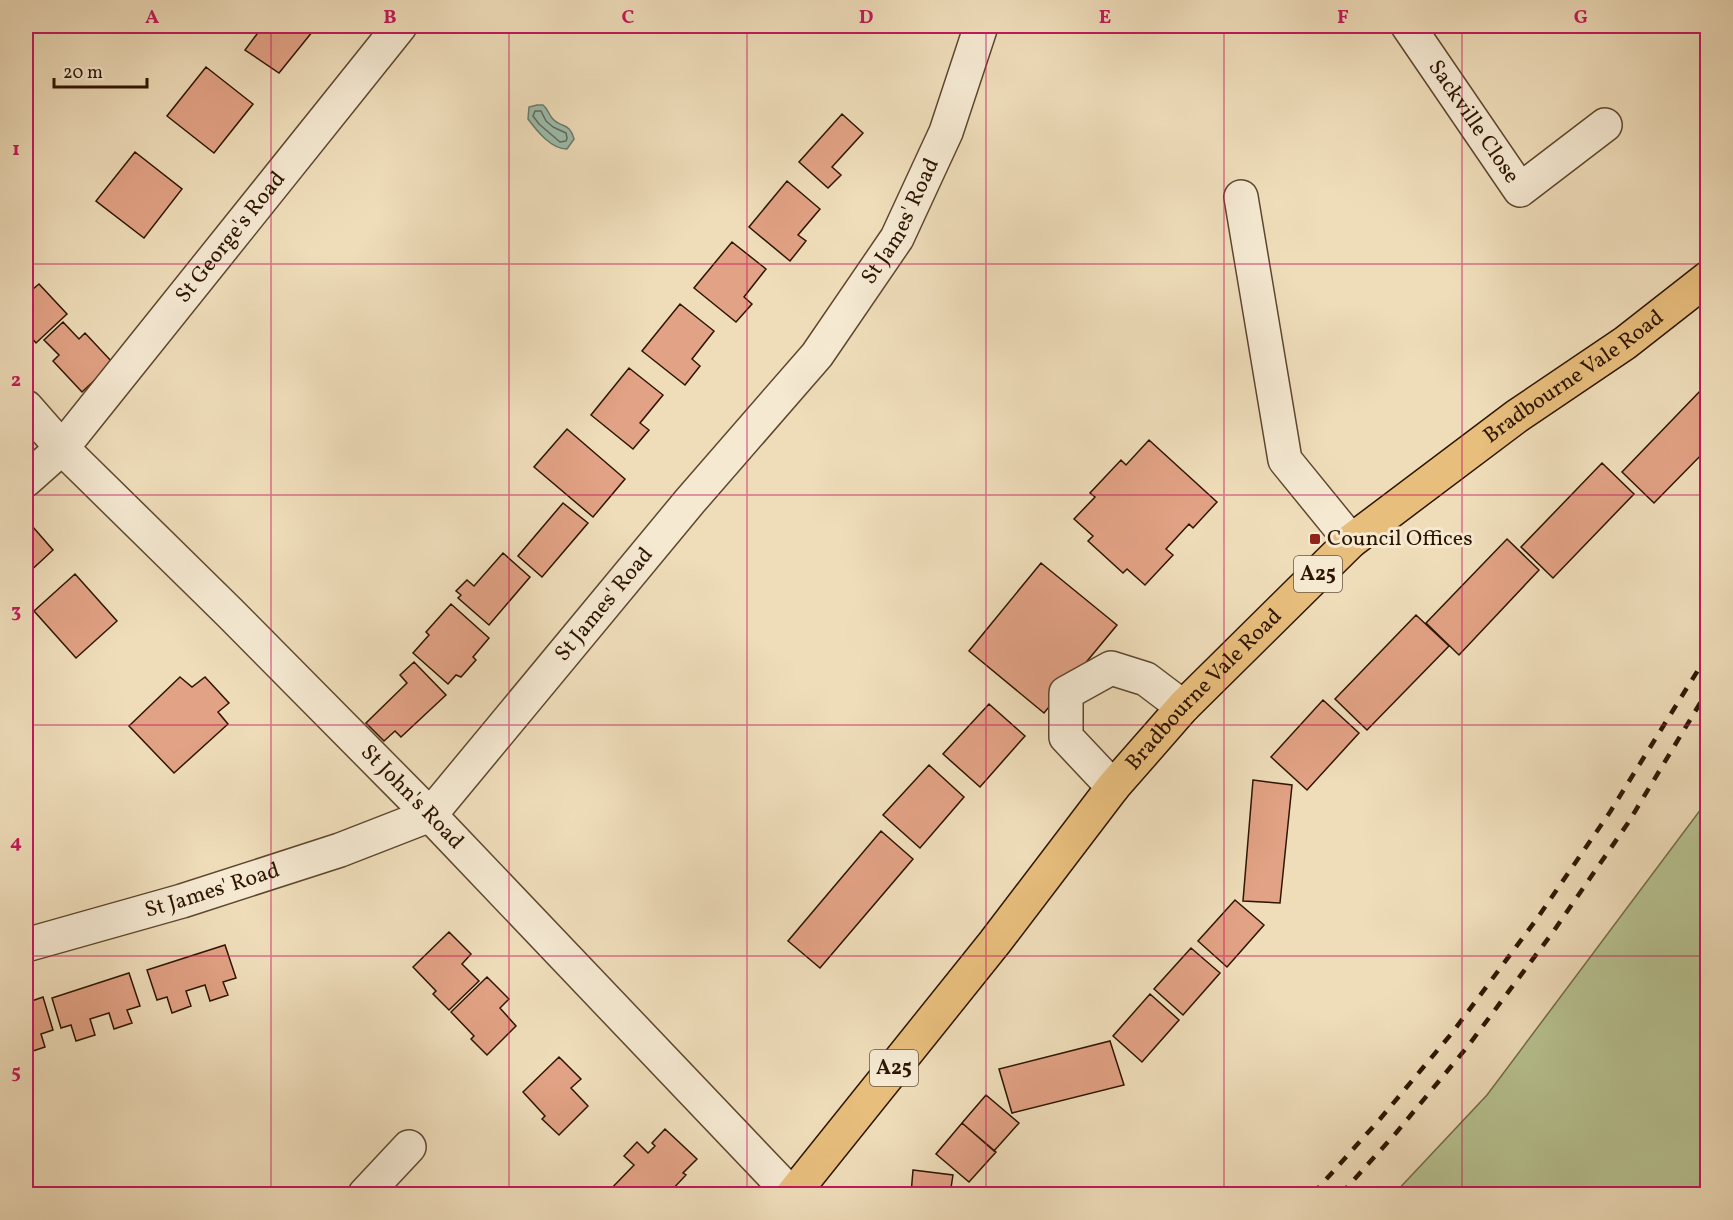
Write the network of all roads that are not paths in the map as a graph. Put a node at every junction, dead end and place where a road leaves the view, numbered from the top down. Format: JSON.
{"nodes":[{"id":1,"x":400,"y":26,"type":"edge"},
{"id":2,"x":981,"y":26,"type":"edge"},
{"id":3,"x":1408,"y":26,"type":"edge"},
{"id":4,"x":1605,"y":125,"type":"dead end"},
{"id":5,"x":1241,"y":197,"type":"dead end"},
{"id":6,"x":1707,"y":278,"type":"edge"},
{"id":7,"x":26,"y":407,"type":"edge"},
{"id":8,"x":62,"y":448,"type":"junction"},
{"id":9,"x":26,"y":480,"type":"edge"},
{"id":10,"x":1351,"y":541,"type":"junction"},
{"id":11,"x":1183,"y":707,"type":"junction"},
{"id":12,"x":1113,"y":787,"type":"junction"},
{"id":13,"x":430,"y":815,"type":"junction"},
{"id":14,"x":26,"y":945,"type":"edge"},
{"id":15,"x":409,"y":1147,"type":"dead end"},
{"id":16,"x":365,"y":1194,"type":"edge"},
{"id":17,"x":792,"y":1194,"type":"edge"}],
"edges":[{"from":1,"to":8,"type":"street","name":"St George's Road"},
{"from":2,"to":13,"type":"street","name":"St James' Road"},
{"from":3,"to":4,"type":"street","name":"Sackville Close"},
{"from":5,"to":10,"type":"street"},
{"from":6,"to":10,"type":"highway","name":"Bradbourne Vale Road","number":"A25"},
{"from":7,"to":8,"type":"street","name":"St John's Road"},
{"from":8,"to":9,"type":"street","name":"St George's Road"},
{"from":8,"to":13,"type":"street","name":"St John's Road"},
{"from":10,"to":11,"type":"highway","name":"Bradbourne Vale Road","number":"A25"},
{"from":11,"to":12,"type":"highway","name":"Bradbourne Vale Road","number":"A25"},
{"from":11,"to":12,"type":"street"},
{"from":12,"to":17,"type":"highway","name":"Bradbourne Vale Road","number":"A25"},
{"from":13,"to":14,"type":"street","name":"St James' Road"},
{"from":13,"to":17,"type":"street","name":"St John's Road"},
{"from":15,"to":16,"type":"street"}]}
